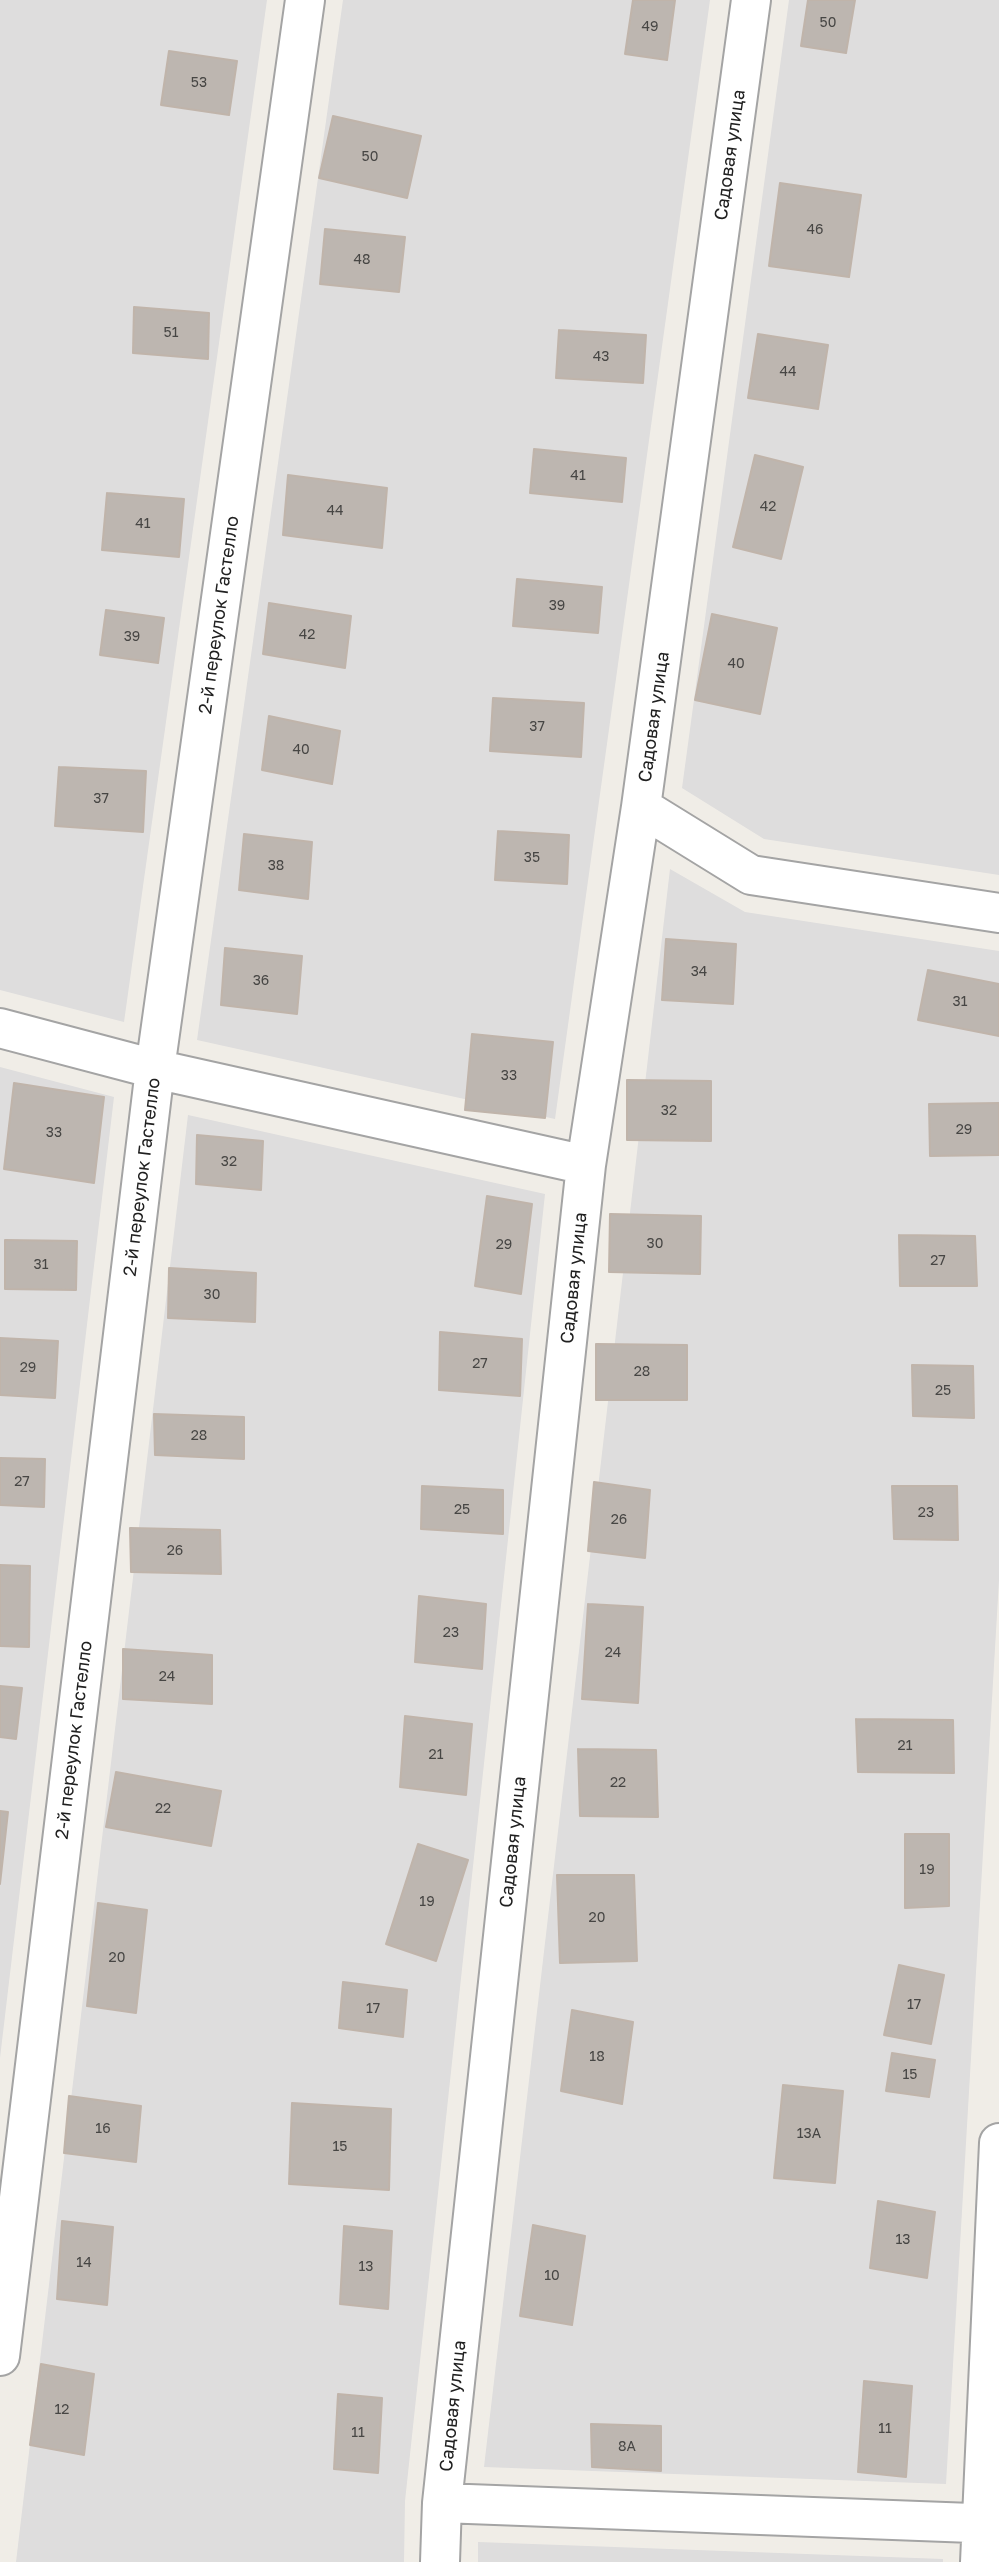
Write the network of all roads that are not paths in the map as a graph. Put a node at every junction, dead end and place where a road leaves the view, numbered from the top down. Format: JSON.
{"nodes":[{"id":1,"x":305,"y":0,"type":"edge"},
{"id":2,"x":751,"y":0,"type":"edge"},
{"id":3,"x":642,"y":807,"type":"junction"},
{"id":4,"x":999,"y":913,"type":"edge"},
{"id":5,"x":0,"y":1028,"type":"edge"},
{"id":6,"x":155,"y":1069,"type":"junction"},
{"id":7,"x":586,"y":1165,"type":"junction"},
{"id":8,"x":999,"y":2143,"type":"edge"},
{"id":9,"x":0,"y":2356,"type":"edge"},
{"id":10,"x":442,"y":2503,"type":"junction"},
{"id":11,"x":991,"y":2524,"type":"edge"},
{"id":12,"x":440,"y":2562,"type":"edge"},
{"id":13,"x":981,"y":2562,"type":"edge"}],
"edges":[{"from":1,"to":6,"type":"street","name":"2-й переулок Гастелло"},
{"from":2,"to":3,"type":"street","name":"Садовая улица"},
{"from":3,"to":4,"type":"street"},
{"from":3,"to":7,"type":"street","name":"Садовая улица"},
{"from":5,"to":6,"type":"street"},
{"from":6,"to":7,"type":"street"},
{"from":6,"to":9,"type":"street","name":"2-й переулок Гастелло"},
{"from":7,"to":10,"type":"street","name":"Садовая улица"},
{"from":8,"to":11,"type":"street"},
{"from":10,"to":11,"type":"street"},
{"from":10,"to":12,"type":"street","name":"Садовая улица"},
{"from":11,"to":13,"type":"street"}]}
